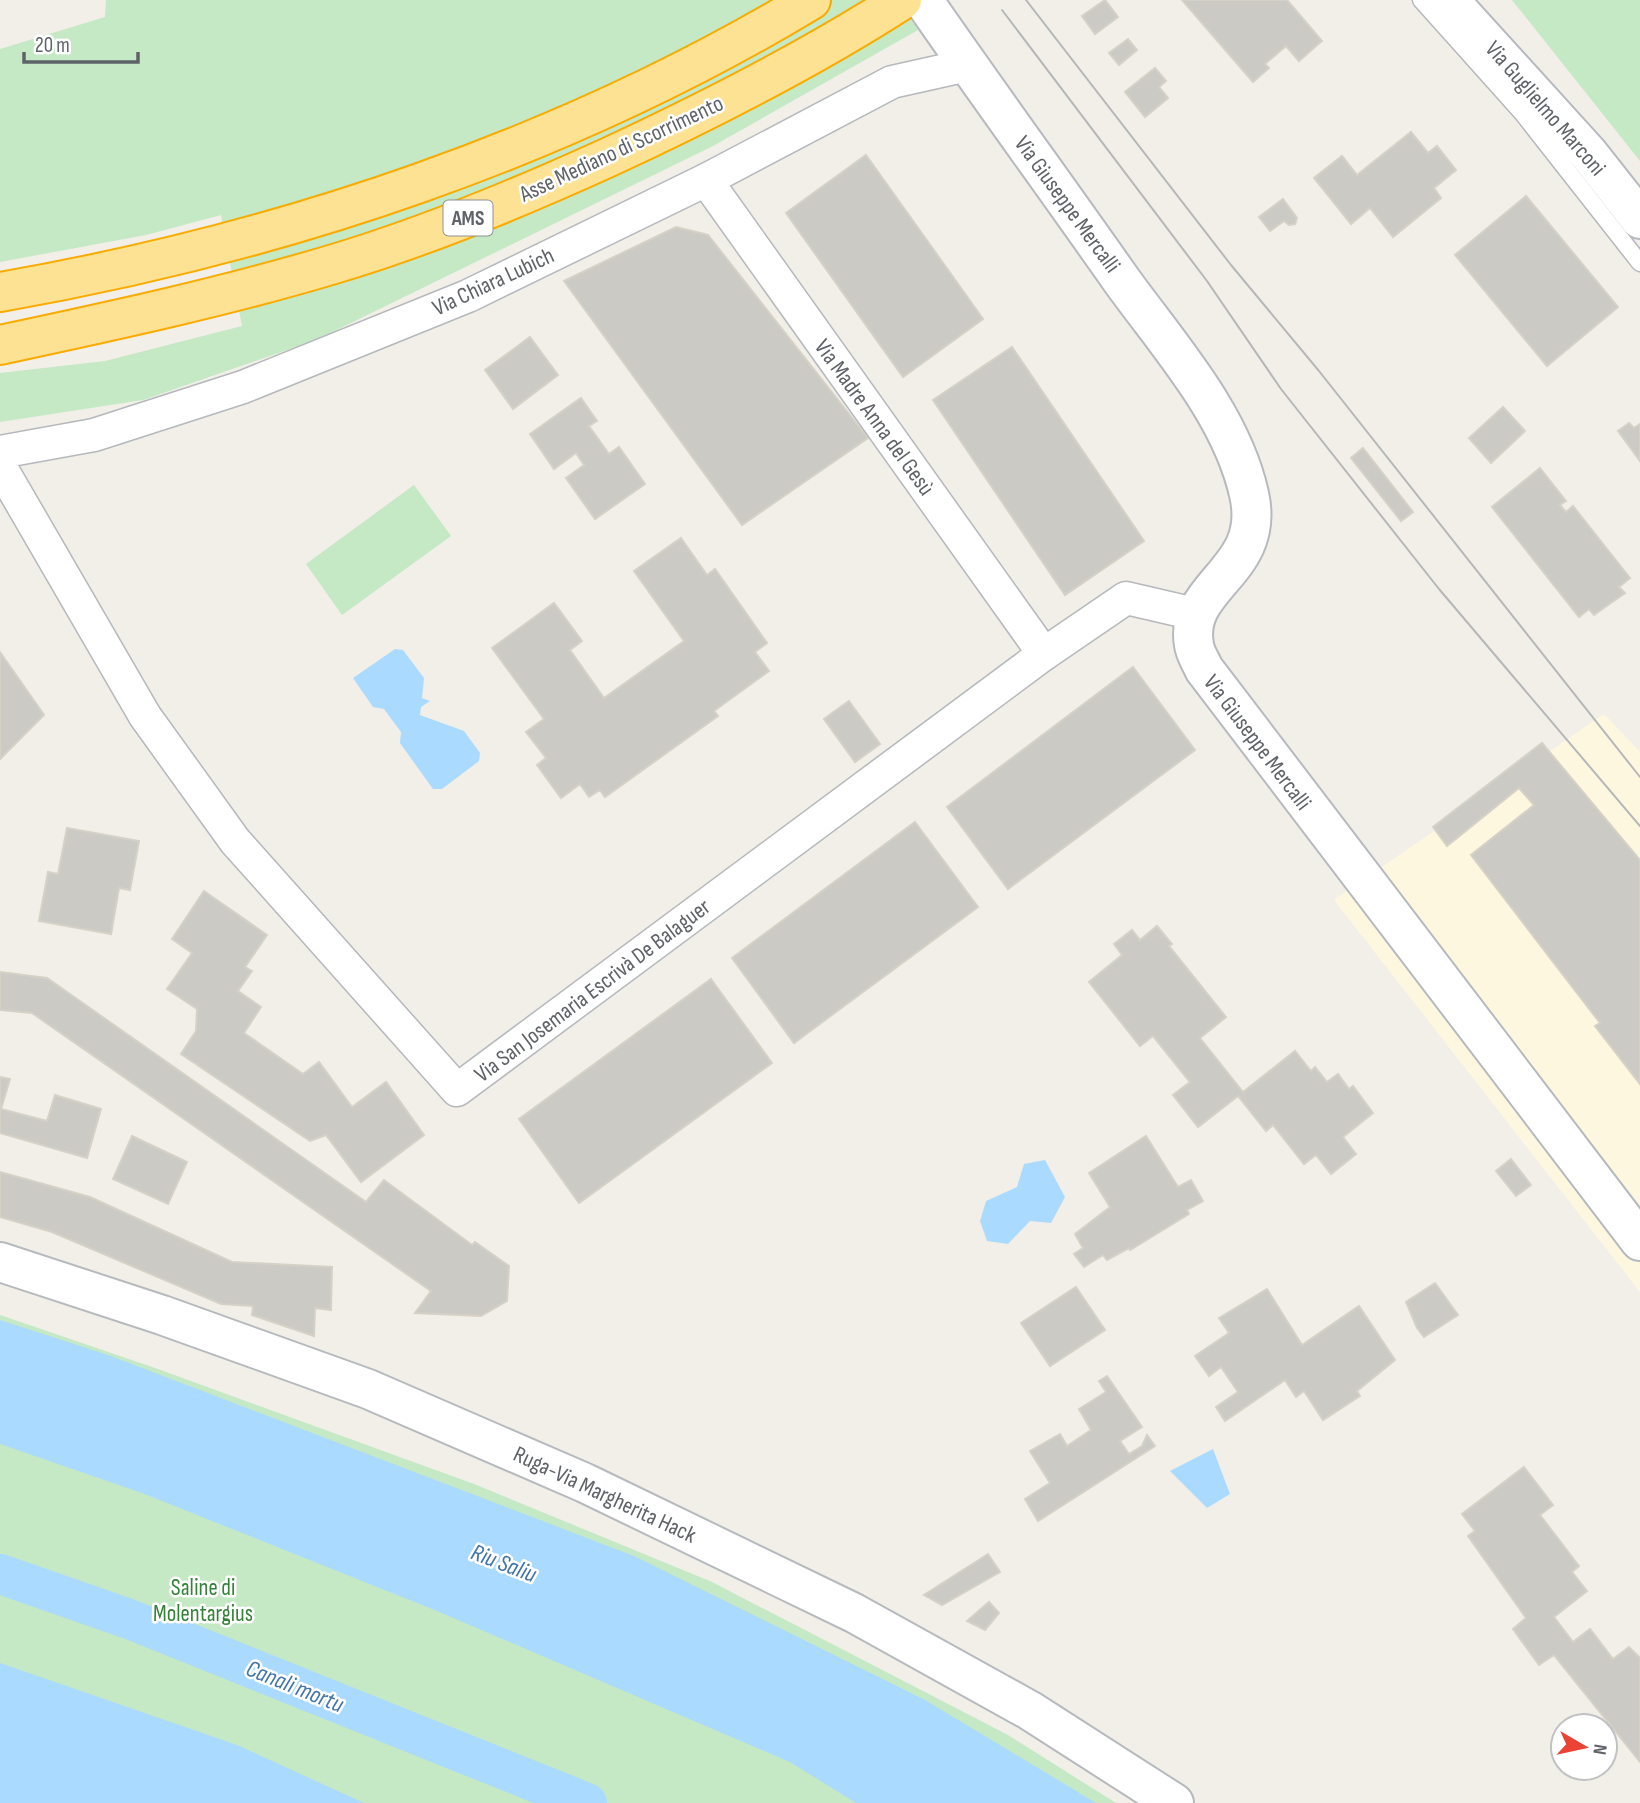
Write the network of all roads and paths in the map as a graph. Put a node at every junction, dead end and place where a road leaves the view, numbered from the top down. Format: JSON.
{"nodes":[{"id":1,"x":811,"y":0,"type":"edge"},
{"id":2,"x":902,"y":0,"type":"edge"},
{"id":3,"x":923,"y":0,"type":"edge"},
{"id":4,"x":1421,"y":0,"type":"edge"},
{"id":5,"x":1450,"y":0,"type":"edge"},
{"id":6,"x":968,"y":65,"type":"junction"},
{"id":7,"x":706,"y":180,"type":"junction"},
{"id":8,"x":1640,"y":219,"type":"edge"},
{"id":9,"x":1640,"y":262,"type":"edge"},
{"id":10,"x":0,"y":292,"type":"edge"},
{"id":11,"x":0,"y":345,"type":"edge"},
{"id":12,"x":0,"y":452,"type":"edge"},
{"id":13,"x":0,"y":466,"type":"edge"},
{"id":14,"x":1195,"y":614,"type":"junction"},
{"id":15,"x":1044,"y":654,"type":"junction"},
{"id":16,"x":1640,"y":1241,"type":"edge"},
{"id":17,"x":0,"y":1262,"type":"edge"},
{"id":18,"x":1174,"y":1803,"type":"edge"}],
"edges":[{"from":1,"to":10,"type":"highway","name":"Asse Mediano di Scorrimento","number":"AMS"},
{"from":2,"to":11,"type":"highway","name":"Asse Mediano di Scorrimento","number":"AMS"},
{"from":3,"to":6,"type":"main road","name":"Via Giuseppe Mercalli"},
{"from":4,"to":9,"type":"lane"},
{"from":5,"to":8,"type":"main road","name":"Via Guglielmo Marconi"},
{"from":6,"to":7,"type":"street","name":"Via Chiara Lubich"},
{"from":6,"to":14,"type":"main road","name":"Via Giuseppe Mercalli"},
{"from":7,"to":12,"type":"street","name":"Via Chiara Lubich"},
{"from":7,"to":15,"type":"street","name":"Via Madre Anna del Gesù"},
{"from":13,"to":15,"type":"street","name":"Via San Josemaria Escrivà De Balaguer"},
{"from":14,"to":15,"type":"street","name":"Via San Josemaria Escrivà De Balaguer"},
{"from":14,"to":16,"type":"main road","name":"Via Giuseppe Mercalli"},
{"from":17,"to":18,"type":"main road","name":"Ruga-Via Margherita Hack"}]}
